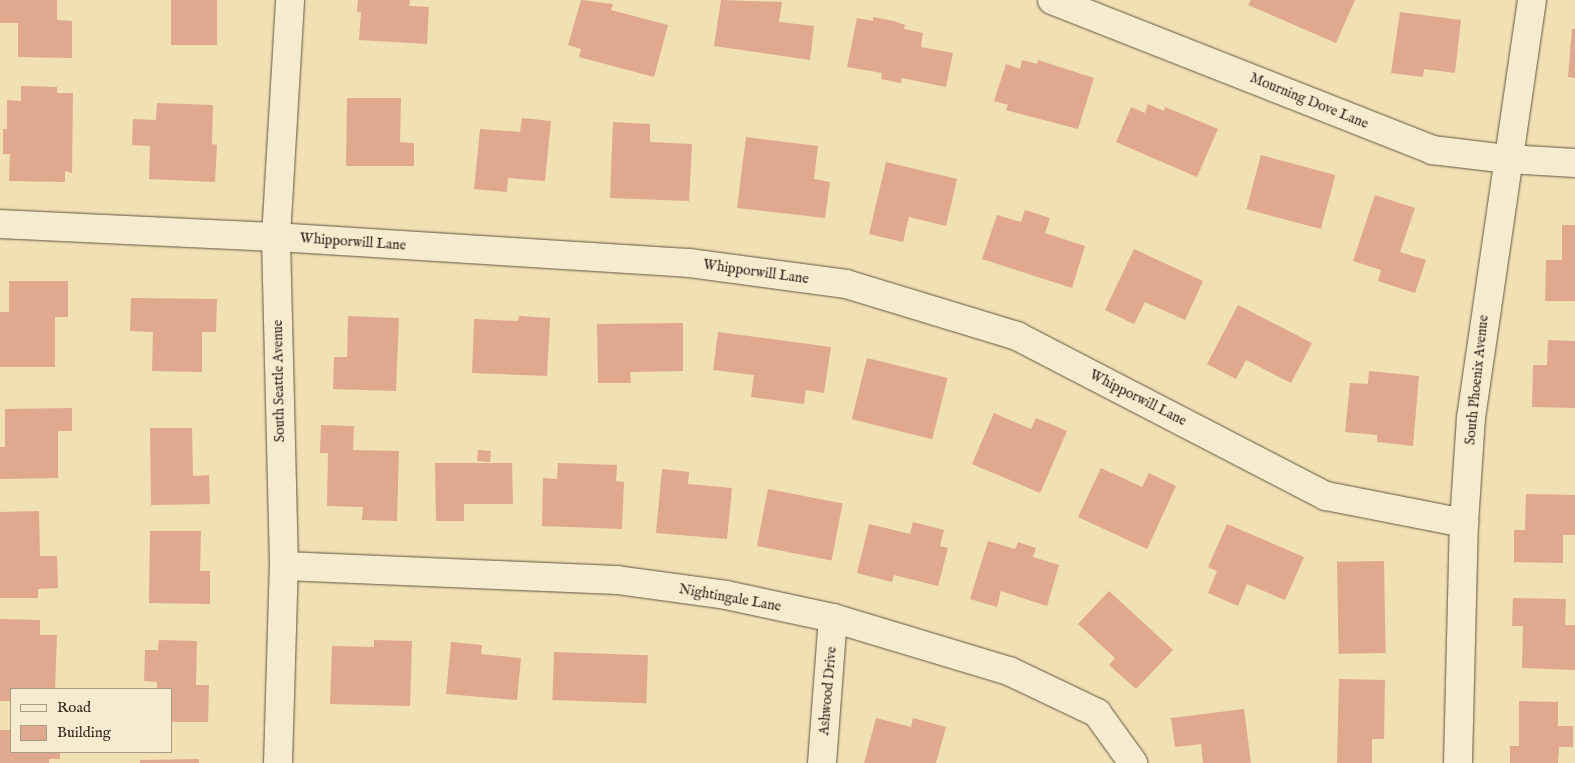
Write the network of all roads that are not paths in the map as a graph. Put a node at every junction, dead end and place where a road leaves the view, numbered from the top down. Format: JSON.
{"nodes":[{"id":1,"x":290,"y":0,"type":"edge"},
{"id":2,"x":1052,"y":0,"type":"edge"},
{"id":3,"x":1532,"y":0,"type":"edge"},
{"id":4,"x":1508,"y":159,"type":"junction"},
{"id":5,"x":1575,"y":163,"type":"edge"},
{"id":6,"x":0,"y":224,"type":"edge"},
{"id":7,"x":276,"y":237,"type":"junction"},
{"id":8,"x":1464,"y":523,"type":"junction"},
{"id":9,"x":284,"y":566,"type":"junction"},
{"id":10,"x":834,"y":618,"type":"junction"},
{"id":11,"x":278,"y":763,"type":"edge"},
{"id":12,"x":822,"y":763,"type":"edge"},
{"id":13,"x":1133,"y":763,"type":"edge"},
{"id":14,"x":1458,"y":763,"type":"edge"}],
"edges":[{"from":1,"to":7,"type":"street","name":"South Seattle Avenue"},
{"from":2,"to":4,"type":"street","name":"Mourning Dove Lane"},
{"from":3,"to":4,"type":"street","name":"South Phoenix Avenue"},
{"from":4,"to":5,"type":"street","name":"Mourning Dove Lane"},
{"from":4,"to":8,"type":"street","name":"South Phoenix Avenue"},
{"from":6,"to":7,"type":"street","name":"Whipporwill Lane"},
{"from":7,"to":8,"type":"street","name":"Whipporwill Lane"},
{"from":7,"to":9,"type":"street","name":"South Seattle Avenue"},
{"from":8,"to":14,"type":"street","name":"South Phoenix Avenue"},
{"from":9,"to":10,"type":"street","name":"Nightingale Lane"},
{"from":9,"to":11,"type":"street","name":"South Seattle Avenue"},
{"from":10,"to":12,"type":"street","name":"Ashwood Drive"},
{"from":10,"to":13,"type":"street","name":"Nightingale Lane"}]}
